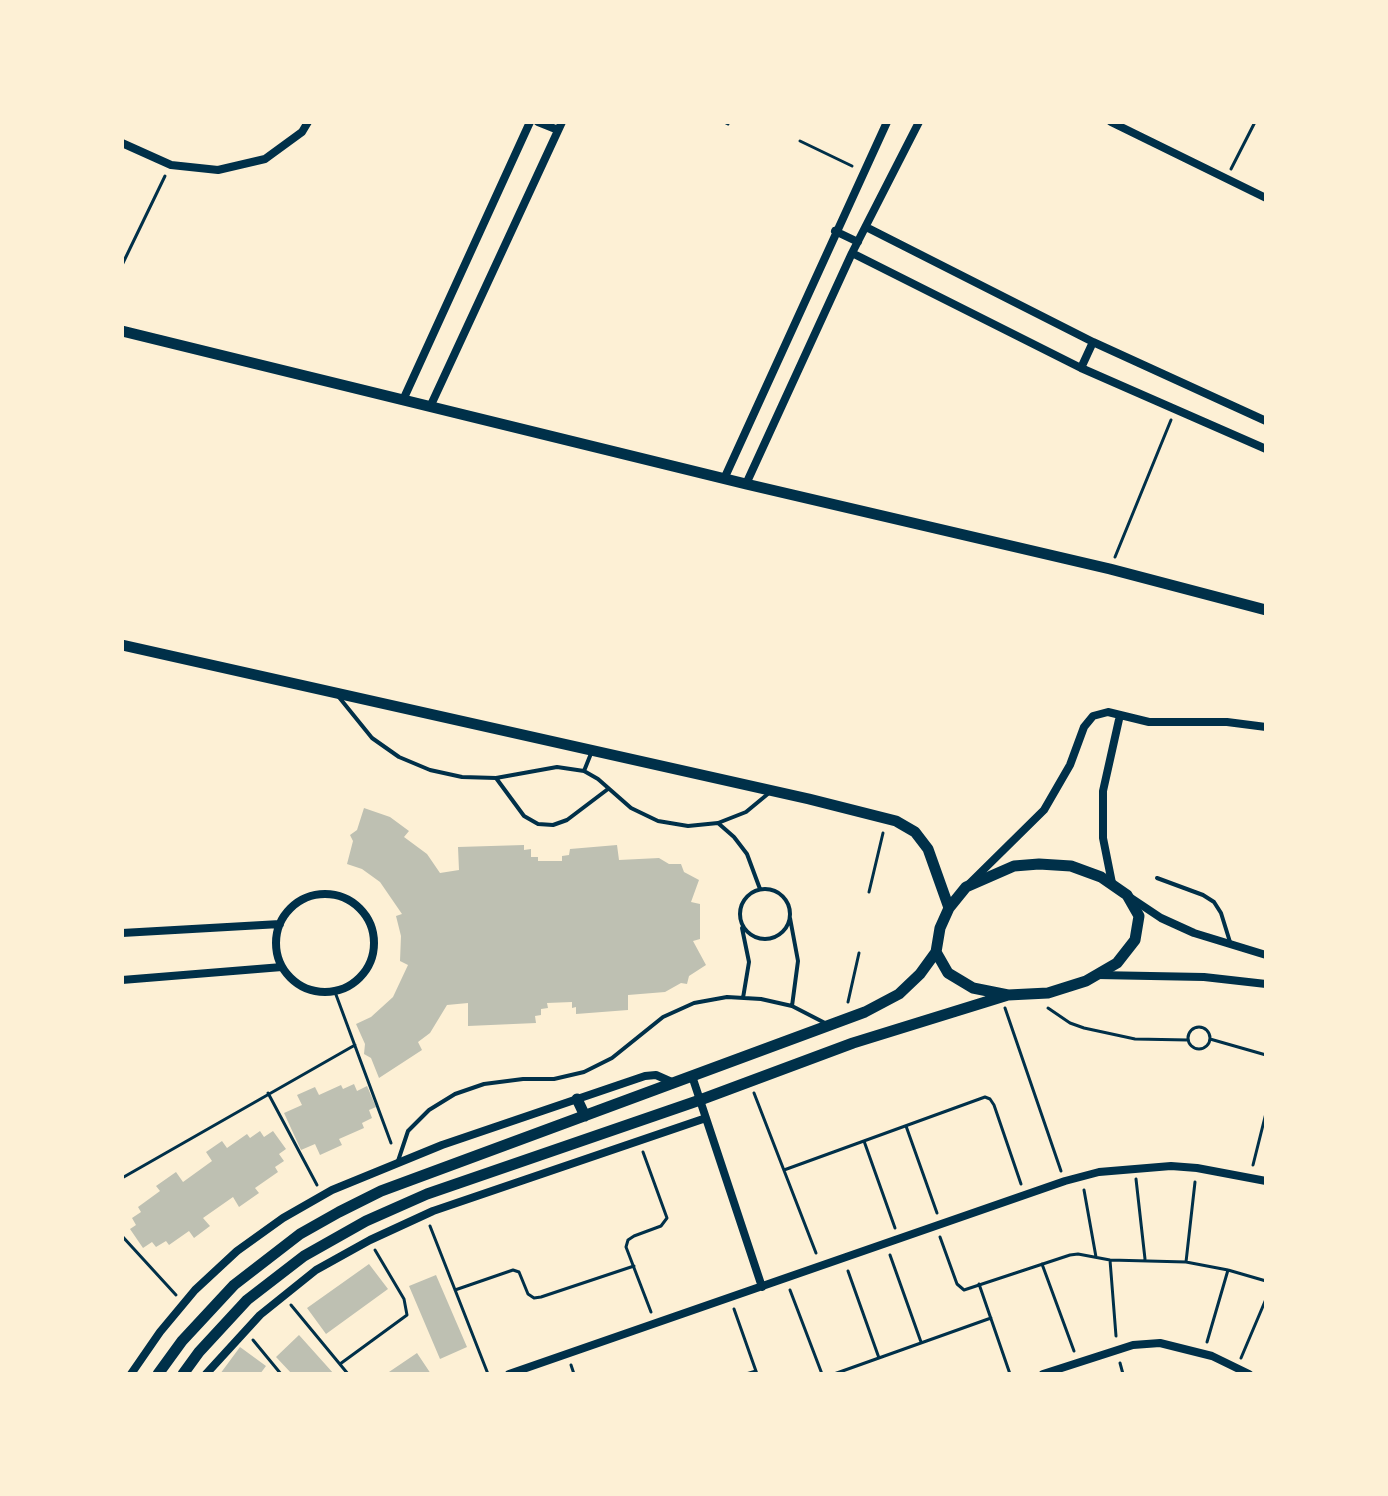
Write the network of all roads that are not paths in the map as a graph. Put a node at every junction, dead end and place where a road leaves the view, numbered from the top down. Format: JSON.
{"nodes":[{"id":1,"x":308,"y":122,"type":"edge"},
{"id":2,"x":530,"y":122,"type":"edge"},
{"id":3,"x":538,"y":122,"type":"edge"},
{"id":4,"x":887,"y":122,"type":"edge"},
{"id":5,"x":919,"y":122,"type":"edge"},
{"id":6,"x":1111,"y":122,"type":"edge"},
{"id":7,"x":560,"y":126,"type":"edge"},
{"id":8,"x":122,"y":143,"type":"edge"},
{"id":9,"x":1266,"y":198,"type":"edge"},
{"id":10,"x":866,"y":227,"type":"junction"},
{"id":11,"x":835,"y":231,"type":"junction"},
{"id":12,"x":858,"y":242,"type":"junction"},
{"id":13,"x":852,"y":253,"type":"junction"},
{"id":14,"x":122,"y":331,"type":"edge"},
{"id":15,"x":1093,"y":342,"type":"junction"},
{"id":16,"x":1081,"y":368,"type":"junction"},
{"id":17,"x":403,"y":400,"type":"junction"},
{"id":18,"x":430,"y":407,"type":"junction"},
{"id":19,"x":1266,"y":421,"type":"edge"},
{"id":20,"x":1266,"y":449,"type":"edge"},
{"id":21,"x":724,"y":479,"type":"junction"},
{"id":22,"x":746,"y":484,"type":"junction"},
{"id":23,"x":1266,"y":610,"type":"edge"},
{"id":24,"x":122,"y":645,"type":"edge"},
{"id":25,"x":334,"y":691,"type":"junction"},
{"id":26,"x":1120,"y":715,"type":"junction"},
{"id":27,"x":1266,"y":727,"type":"edge"},
{"id":28,"x":592,"y":750,"type":"junction"},
{"id":29,"x":584,"y":771,"type":"junction"},
{"id":30,"x":496,"y":778,"type":"junction"},
{"id":31,"x":609,"y":789,"type":"junction"},
{"id":32,"x":772,"y":790,"type":"junction"},
{"id":33,"x":718,"y":823,"type":"junction"},
{"id":34,"x":1157,"y":878,"type":"dead end"},
{"id":35,"x":1112,"y":883,"type":"junction"},
{"id":36,"x":966,"y":887,"type":"junction"},
{"id":37,"x":760,"y":889,"type":"junction"},
{"id":38,"x":1127,"y":895,"type":"junction"},
{"id":39,"x":949,"y":908,"type":"junction"},
{"id":40,"x":790,"y":916,"type":"junction"},
{"id":41,"x":280,"y":924,"type":"junction"},
{"id":42,"x":741,"y":926,"type":"junction"},
{"id":43,"x":122,"y":933,"type":"edge"},
{"id":44,"x":1231,"y":945,"type":"junction"},
{"id":45,"x":936,"y":952,"type":"junction"},
{"id":46,"x":1266,"y":955,"type":"edge"},
{"id":47,"x":282,"y":967,"type":"junction"},
{"id":48,"x":1096,"y":975,"type":"junction"},
{"id":49,"x":122,"y":980,"type":"edge"},
{"id":50,"x":1264,"y":985,"type":"edge"},
{"id":51,"x":1004,"y":996,"type":"junction"},
{"id":52,"x":743,"y":998,"type":"junction"},
{"id":53,"x":792,"y":1006,"type":"junction"},
{"id":54,"x":830,"y":1026,"type":"junction"},
{"id":55,"x":692,"y":1076,"type":"junction"},
{"id":56,"x":674,"y":1083,"type":"junction"},
{"id":57,"x":577,"y":1099,"type":"junction"},
{"id":58,"x":700,"y":1100,"type":"junction"},
{"id":59,"x":585,"y":1116,"type":"junction"},
{"id":60,"x":706,"y":1118,"type":"junction"},
{"id":61,"x":398,"y":1162,"type":"junction"},
{"id":62,"x":1266,"y":1181,"type":"edge"},
{"id":63,"x":427,"y":1194,"type":"junction"},
{"id":64,"x":429,"y":1213,"type":"junction"},
{"id":65,"x":762,"y":1287,"type":"junction"},
{"id":66,"x":131,"y":1374,"type":"edge"},
{"id":67,"x":158,"y":1374,"type":"edge"},
{"id":68,"x":183,"y":1374,"type":"edge"},
{"id":69,"x":206,"y":1374,"type":"edge"},
{"id":70,"x":509,"y":1374,"type":"edge"},
{"id":71,"x":1043,"y":1374,"type":"edge"},
{"id":72,"x":1249,"y":1374,"type":"edge"}],
"edges":[{"from":1,"to":8,"type":"street"},
{"from":2,"to":17,"type":"street"},
{"from":3,"to":7,"type":"street"},
{"from":4,"to":11,"type":"street"},
{"from":5,"to":10,"type":"street"},
{"from":6,"to":9,"type":"street"},
{"from":7,"to":18,"type":"street"},
{"from":10,"to":12,"type":"street"},
{"from":10,"to":15,"type":"street"},
{"from":11,"to":12,"type":"street"},
{"from":11,"to":21,"type":"street"},
{"from":12,"to":13,"type":"street"},
{"from":13,"to":16,"type":"street"},
{"from":13,"to":22,"type":"street"},
{"from":14,"to":17,"type":"street"},
{"from":15,"to":16,"type":"street"},
{"from":15,"to":19,"type":"street"},
{"from":16,"to":20,"type":"street"},
{"from":17,"to":18,"type":"street"},
{"from":18,"to":21,"type":"street"},
{"from":21,"to":22,"type":"street"},
{"from":22,"to":23,"type":"street"},
{"from":24,"to":25,"type":"street"},
{"from":25,"to":28,"type":"street"},
{"from":25,"to":30,"type":"lane"},
{"from":26,"to":27,"type":"street"},
{"from":26,"to":35,"type":"street"},
{"from":26,"to":36,"type":"street"},
{"from":28,"to":29,"type":"lane"},
{"from":28,"to":32,"type":"street"},
{"from":29,"to":30,"type":"lane"},
{"from":29,"to":31,"type":"lane"},
{"from":30,"to":31,"type":"lane"},
{"from":31,"to":33,"type":"lane"},
{"from":32,"to":33,"type":"lane"},
{"from":32,"to":39,"type":"street"},
{"from":33,"to":37,"type":"lane"},
{"from":34,"to":44,"type":"lane"},
{"from":35,"to":36,"type":"street"},
{"from":35,"to":38,"type":"street"},
{"from":36,"to":39,"type":"street"},
{"from":37,"to":40,"type":"lane"},
{"from":37,"to":42,"type":"lane"},
{"from":38,"to":44,"type":"street"},
{"from":38,"to":48,"type":"street"},
{"from":39,"to":45,"type":"street"},
{"from":40,"to":42,"type":"lane"},
{"from":40,"to":53,"type":"lane"},
{"from":41,"to":43,"type":"street"},
{"from":41,"to":47,"type":"street"},
{"from":41,"to":47,"type":"street"},
{"from":42,"to":52,"type":"lane"},
{"from":44,"to":46,"type":"street"},
{"from":45,"to":51,"type":"street"},
{"from":45,"to":54,"type":"street"},
{"from":47,"to":49,"type":"street"},
{"from":48,"to":50,"type":"street"},
{"from":48,"to":51,"type":"street"},
{"from":51,"to":58,"type":"street"},
{"from":52,"to":53,"type":"lane"},
{"from":52,"to":61,"type":"lane"},
{"from":53,"to":54,"type":"lane"},
{"from":54,"to":55,"type":"street"},
{"from":55,"to":56,"type":"street"},
{"from":55,"to":58,"type":"street"},
{"from":56,"to":57,"type":"street"},
{"from":56,"to":59,"type":"street"},
{"from":57,"to":59,"type":"street"},
{"from":57,"to":61,"type":"street"},
{"from":58,"to":60,"type":"street"},
{"from":58,"to":63,"type":"street"},
{"from":59,"to":67,"type":"street"},
{"from":60,"to":64,"type":"street"},
{"from":60,"to":65,"type":"street"},
{"from":61,"to":66,"type":"street"},
{"from":62,"to":65,"type":"street"},
{"from":63,"to":64,"type":"street"},
{"from":63,"to":68,"type":"street"},
{"from":64,"to":69,"type":"street"},
{"from":65,"to":70,"type":"street"},
{"from":71,"to":72,"type":"street"}]}
